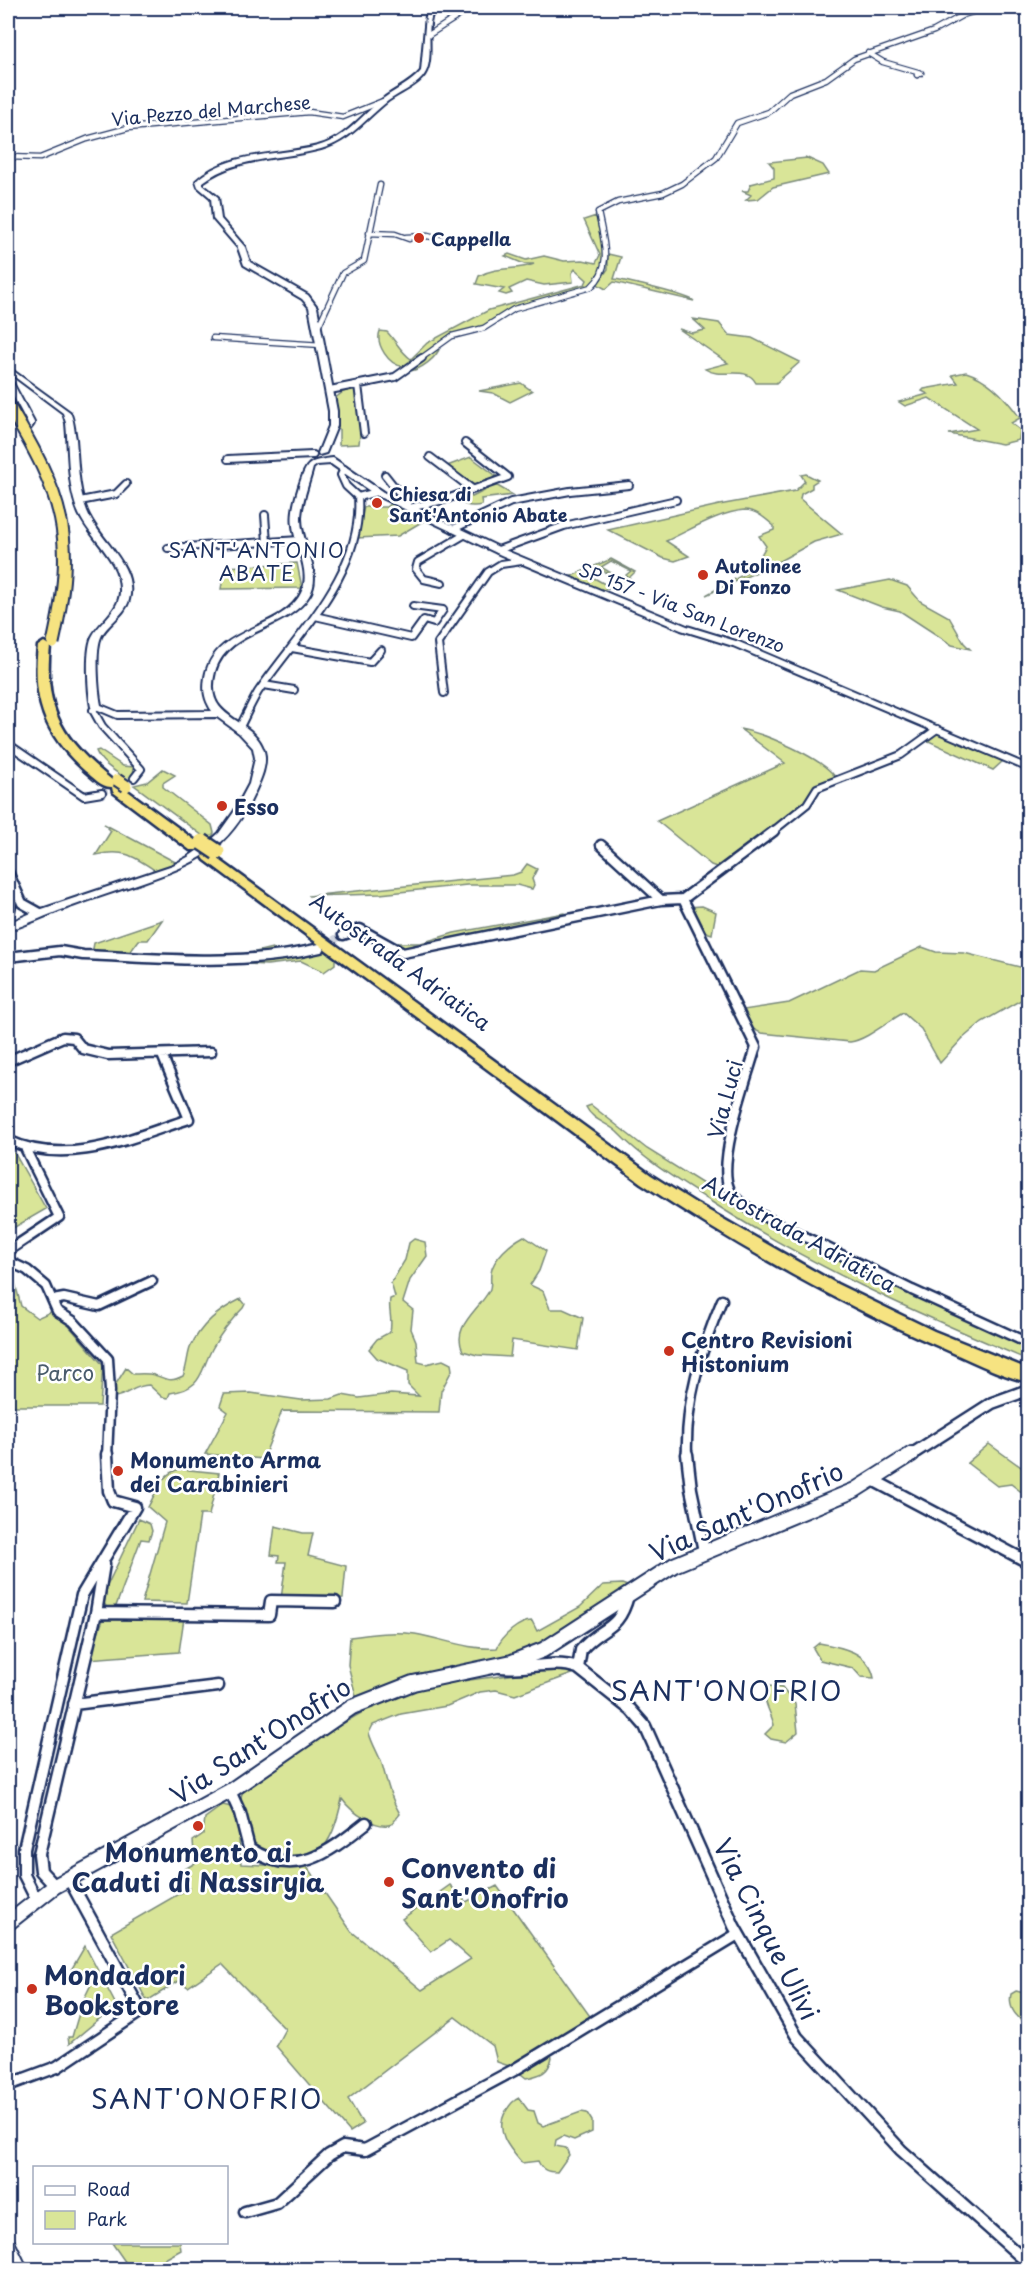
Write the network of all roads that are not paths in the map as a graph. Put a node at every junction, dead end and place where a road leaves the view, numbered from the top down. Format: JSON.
{"nodes":[{"id":1,"x":435,"y":8,"type":"edge"},
{"id":2,"x":471,"y":8,"type":"edge"},
{"id":3,"x":985,"y":8,"type":"edge"},
{"id":4,"x":427,"y":36,"type":"junction"},
{"id":5,"x":868,"y":53,"type":"junction"},
{"id":6,"x":917,"y":75,"type":"dead end"},
{"id":7,"x":383,"y":101,"type":"junction"},
{"id":8,"x":8,"y":157,"type":"edge"},
{"id":9,"x":380,"y":185,"type":"dead end"},
{"id":10,"x":369,"y":233,"type":"junction"},
{"id":11,"x":446,"y":241,"type":"dead end"},
{"id":12,"x":318,"y":327,"type":"junction"},
{"id":13,"x":213,"y":338,"type":"dead end"},
{"id":14,"x":322,"y":345,"type":"junction"},
{"id":15,"x":8,"y":369,"type":"edge"},
{"id":16,"x":8,"y":380,"type":"edge"},
{"id":17,"x":358,"y":385,"type":"junction"},
{"id":18,"x":330,"y":390,"type":"junction"},
{"id":19,"x":8,"y":405,"type":"edge"},
{"id":20,"x":8,"y":418,"type":"edge"},
{"id":21,"x":28,"y":428,"type":"dead end"},
{"id":22,"x":364,"y":433,"type":"dead end"},
{"id":23,"x":465,"y":443,"type":"dead end"},
{"id":24,"x":317,"y":457,"type":"junction"},
{"id":25,"x":430,"y":457,"type":"dead end"},
{"id":26,"x":228,"y":459,"type":"dead end"},
{"id":27,"x":344,"y":469,"type":"junction"},
{"id":28,"x":385,"y":475,"type":"dead end"},
{"id":29,"x":126,"y":484,"type":"dead end"},
{"id":30,"x":629,"y":485,"type":"dead end"},
{"id":31,"x":472,"y":489,"type":"junction"},
{"id":32,"x":376,"y":492,"type":"junction"},
{"id":33,"x":358,"y":497,"type":"junction"},
{"id":34,"x":676,"y":500,"type":"dead end"},
{"id":35,"x":80,"y":501,"type":"junction"},
{"id":36,"x":408,"y":508,"type":"junction"},
{"id":37,"x":265,"y":514,"type":"dead end"},
{"id":38,"x":453,"y":529,"type":"junction"},
{"id":39,"x":464,"y":535,"type":"junction"},
{"id":40,"x":300,"y":540,"type":"junction"},
{"id":41,"x":267,"y":542,"type":"junction"},
{"id":42,"x":168,"y":548,"type":"dead end"},
{"id":43,"x":501,"y":552,"type":"junction"},
{"id":44,"x":522,"y":561,"type":"junction"},
{"id":45,"x":501,"y":564,"type":"junction"},
{"id":46,"x":442,"y":583,"type":"dead end"},
{"id":47,"x":412,"y":606,"type":"dead end"},
{"id":48,"x":315,"y":616,"type":"junction"},
{"id":49,"x":49,"y":645,"type":"junction"},
{"id":50,"x":292,"y":648,"type":"junction"},
{"id":51,"x":381,"y":650,"type":"dead end"},
{"id":52,"x":264,"y":685,"type":"junction"},
{"id":53,"x":294,"y":690,"type":"dead end"},
{"id":54,"x":444,"y":693,"type":"dead end"},
{"id":55,"x":96,"y":707,"type":"junction"},
{"id":56,"x":109,"y":714,"type":"junction"},
{"id":57,"x":218,"y":714,"type":"junction"},
{"id":58,"x":101,"y":726,"type":"junction"},
{"id":59,"x":239,"y":729,"type":"junction"},
{"id":60,"x":937,"y":729,"type":"junction"},
{"id":61,"x":8,"y":744,"type":"edge"},
{"id":62,"x":1029,"y":768,"type":"edge"},
{"id":63,"x":118,"y":785,"type":"junction"},
{"id":64,"x":601,"y":845,"type":"dead end"},
{"id":65,"x":213,"y":855,"type":"junction"},
{"id":66,"x":8,"y":872,"type":"edge"},
{"id":67,"x":683,"y":899,"type":"junction"},
{"id":68,"x":661,"y":900,"type":"junction"},
{"id":69,"x":16,"y":902,"type":"junction"},
{"id":70,"x":40,"y":913,"type":"junction"},
{"id":71,"x":8,"y":918,"type":"edge"},
{"id":72,"x":22,"y":921,"type":"junction"},
{"id":73,"x":8,"y":927,"type":"edge"},
{"id":74,"x":343,"y":935,"type":"tunnel mouth"},
{"id":75,"x":320,"y":948,"type":"tunnel mouth"},
{"id":76,"x":8,"y":957,"type":"edge"},
{"id":77,"x":211,"y":1052,"type":"dead end"},
{"id":78,"x":162,"y":1055,"type":"junction"},
{"id":79,"x":8,"y":1061,"type":"edge"},
{"id":80,"x":8,"y":1140,"type":"edge"},
{"id":81,"x":26,"y":1150,"type":"junction"},
{"id":82,"x":8,"y":1251,"type":"edge"},
{"id":83,"x":8,"y":1261,"type":"edge"},
{"id":84,"x":152,"y":1281,"type":"dead end"},
{"id":85,"x":52,"y":1300,"type":"junction"},
{"id":86,"x":722,"y":1300,"type":"dead end"},
{"id":87,"x":1029,"y":1342,"type":"edge"},
{"id":88,"x":1029,"y":1366,"type":"edge"},
{"id":89,"x":1027,"y":1386,"type":"edge"},
{"id":90,"x":872,"y":1479,"type":"junction"},
{"id":91,"x":704,"y":1551,"type":"junction"},
{"id":92,"x":105,"y":1555,"type":"junction"},
{"id":93,"x":1029,"y":1562,"type":"edge"},
{"id":94,"x":85,"y":1591,"type":"junction"},
{"id":95,"x":98,"y":1592,"type":"junction"},
{"id":96,"x":628,"y":1596,"type":"junction"},
{"id":97,"x":335,"y":1602,"type":"dead end"},
{"id":98,"x":96,"y":1613,"type":"junction"},
{"id":99,"x":494,"y":1665,"type":"junction"},
{"id":100,"x":578,"y":1668,"type":"junction"},
{"id":101,"x":218,"y":1686,"type":"dead end"},
{"id":102,"x":74,"y":1704,"type":"junction"},
{"id":103,"x":48,"y":1748,"type":"junction"},
{"id":104,"x":64,"y":1749,"type":"junction"},
{"id":105,"x":230,"y":1791,"type":"junction"},
{"id":106,"x":366,"y":1823,"type":"dead end"},
{"id":107,"x":69,"y":1879,"type":"junction"},
{"id":108,"x":55,"y":1886,"type":"junction"},
{"id":109,"x":36,"y":1899,"type":"junction"},
{"id":110,"x":8,"y":1924,"type":"edge"},
{"id":111,"x":738,"y":1934,"type":"junction"},
{"id":112,"x":8,"y":2085,"type":"edge"},
{"id":113,"x":245,"y":2212,"type":"dead end"},
{"id":114,"x":8,"y":2247,"type":"edge"},
{"id":115,"x":1029,"y":2263,"type":"edge"},
{"id":116,"x":19,"y":2270,"type":"edge"}],
"edges":[{"from":1,"to":4,"type":"main road"},
{"from":2,"to":4,"type":"street"},
{"from":3,"to":5,"type":"street"},
{"from":4,"to":7,"type":"main road"},
{"from":5,"to":6,"type":"street"},
{"from":5,"to":17,"type":"street"},
{"from":7,"to":8,"type":"street","name":"Via Pezzo del Marchese"},
{"from":7,"to":12,"type":"main road"},
{"from":9,"to":10,"type":"street"},
{"from":10,"to":11,"type":"street"},
{"from":10,"to":12,"type":"street"},
{"from":12,"to":14,"type":"main road"},
{"from":13,"to":14,"type":"street"},
{"from":14,"to":18,"type":"main road"},
{"from":15,"to":35,"type":"main road"},
{"from":16,"to":21,"type":"street"},
{"from":17,"to":18,"type":"street"},
{"from":17,"to":22,"type":"street"},
{"from":18,"to":24,"type":"main road"},
{"from":19,"to":49,"type":"highway","name":"Autostrada Adriatica","bridge":true},
{"from":20,"to":49,"type":"highway","name":"Autostrada Adriatica"},
{"from":23,"to":31,"type":"street"},
{"from":24,"to":26,"type":"street"},
{"from":24,"to":27,"type":"main road","name":"SP 157 - Via San Lorenzo"},
{"from":24,"to":40,"type":"main road"},
{"from":25,"to":31,"type":"street"},
{"from":27,"to":32,"type":"main road","name":"SP 157 - Via San Lorenzo"},
{"from":27,"to":33,"type":"street"},
{"from":28,"to":36,"type":"street"},
{"from":29,"to":35,"type":"street"},
{"from":30,"to":38,"type":"street"},
{"from":31,"to":36,"type":"street"},
{"from":32,"to":33,"type":"street"},
{"from":32,"to":36,"type":"main road","name":"SP 157 - Via San Lorenzo"},
{"from":33,"to":48,"type":"street"},
{"from":34,"to":43,"type":"street"},
{"from":35,"to":55,"type":"main road"},
{"from":36,"to":38,"type":"main road","name":"SP 157 - Via San Lorenzo"},
{"from":37,"to":41,"type":"street"},
{"from":38,"to":39,"type":"main road","name":"SP 157 - Via San Lorenzo"},
{"from":39,"to":43,"type":"main road","name":"SP 157 - Via San Lorenzo"},
{"from":39,"to":46,"type":"street"},
{"from":40,"to":41,"type":"street"},
{"from":40,"to":57,"type":"main road"},
{"from":41,"to":42,"type":"street"},
{"from":43,"to":44,"type":"main road","name":"SP 157 - Via San Lorenzo"},
{"from":43,"to":45,"type":"street"},
{"from":44,"to":45,"type":"street"},
{"from":44,"to":60,"type":"main road","name":"SP 157 - Via San Lorenzo"},
{"from":45,"to":54,"type":"street"},
{"from":47,"to":48,"type":"street"},
{"from":48,"to":50,"type":"street"},
{"from":49,"to":63,"type":"highway","name":"Autostrada Adriatica"},
{"from":50,"to":51,"type":"street"},
{"from":50,"to":52,"type":"street"},
{"from":52,"to":53,"type":"street"},
{"from":52,"to":59,"type":"street"},
{"from":55,"to":56,"type":"main road"},
{"from":55,"to":58,"type":"street"},
{"from":56,"to":57,"type":"main road"},
{"from":56,"to":58,"type":"street"},
{"from":57,"to":59,"type":"main road"},
{"from":58,"to":63,"type":"street"},
{"from":59,"to":70,"type":"main road"},
{"from":60,"to":62,"type":"main road","name":"SP 157 - Via San Lorenzo"},
{"from":60,"to":67,"type":"street"},
{"from":61,"to":63,"type":"street"},
{"from":63,"to":65,"type":"highway","name":"Autostrada Adriatica"},
{"from":64,"to":68,"type":"street"},
{"from":65,"to":88,"type":"highway","name":"Autostrada Adriatica"},
{"from":65,"to":89,"type":"highway","name":"Autostrada Adriatica"},
{"from":66,"to":69,"type":"street"},
{"from":67,"to":68,"type":"street"},
{"from":67,"to":87,"type":"street","name":"Via Luci"},
{"from":68,"to":74,"type":"street"},
{"from":69,"to":70,"type":"street"},
{"from":69,"to":71,"type":"street"},
{"from":69,"to":72,"type":"street"},
{"from":70,"to":72,"type":"main road"},
{"from":72,"to":73,"type":"main road"},
{"from":75,"to":76,"type":"street"},
{"from":77,"to":78,"type":"street"},
{"from":78,"to":79,"type":"street"},
{"from":78,"to":81,"type":"street"},
{"from":80,"to":81,"type":"street"},
{"from":81,"to":82,"type":"street"},
{"from":83,"to":85,"type":"street"},
{"from":84,"to":85,"type":"street"},
{"from":85,"to":92,"type":"street"},
{"from":86,"to":91,"type":"street"},
{"from":89,"to":90,"type":"street","name":"Via Sant'Onofrio"},
{"from":90,"to":91,"type":"street","name":"Via Sant'Onofrio"},
{"from":90,"to":93,"type":"street"},
{"from":91,"to":96,"type":"street","name":"Via Sant'Onofrio"},
{"from":92,"to":94,"type":"street"},
{"from":92,"to":95,"type":"street"},
{"from":94,"to":95,"type":"street"},
{"from":94,"to":103,"type":"street"},
{"from":95,"to":98,"type":"street"},
{"from":96,"to":99,"type":"street","name":"Via Sant'Onofrio"},
{"from":96,"to":100,"type":"street"},
{"from":97,"to":98,"type":"street"},
{"from":98,"to":102,"type":"street"},
{"from":99,"to":100,"type":"street"},
{"from":99,"to":105,"type":"street","name":"Via Sant'Onofrio"},
{"from":100,"to":111,"type":"street","name":"Via Cinque Ulivi"},
{"from":101,"to":102,"type":"street"},
{"from":102,"to":104,"type":"street"},
{"from":103,"to":104,"type":"street"},
{"from":103,"to":109,"type":"street"},
{"from":104,"to":108,"type":"street"},
{"from":105,"to":106,"type":"street"},
{"from":105,"to":107,"type":"street","name":"Via Sant'Onofrio"},
{"from":107,"to":108,"type":"street","name":"Via Sant'Onofrio"},
{"from":107,"to":112,"type":"street"},
{"from":108,"to":109,"type":"street","name":"Via Sant'Onofrio"},
{"from":109,"to":110,"type":"street","name":"Via Sant'Onofrio"},
{"from":111,"to":113,"type":"street"},
{"from":111,"to":115,"type":"street","name":"Via Cinque Ulivi"},
{"from":114,"to":116,"type":"main road"}]}
